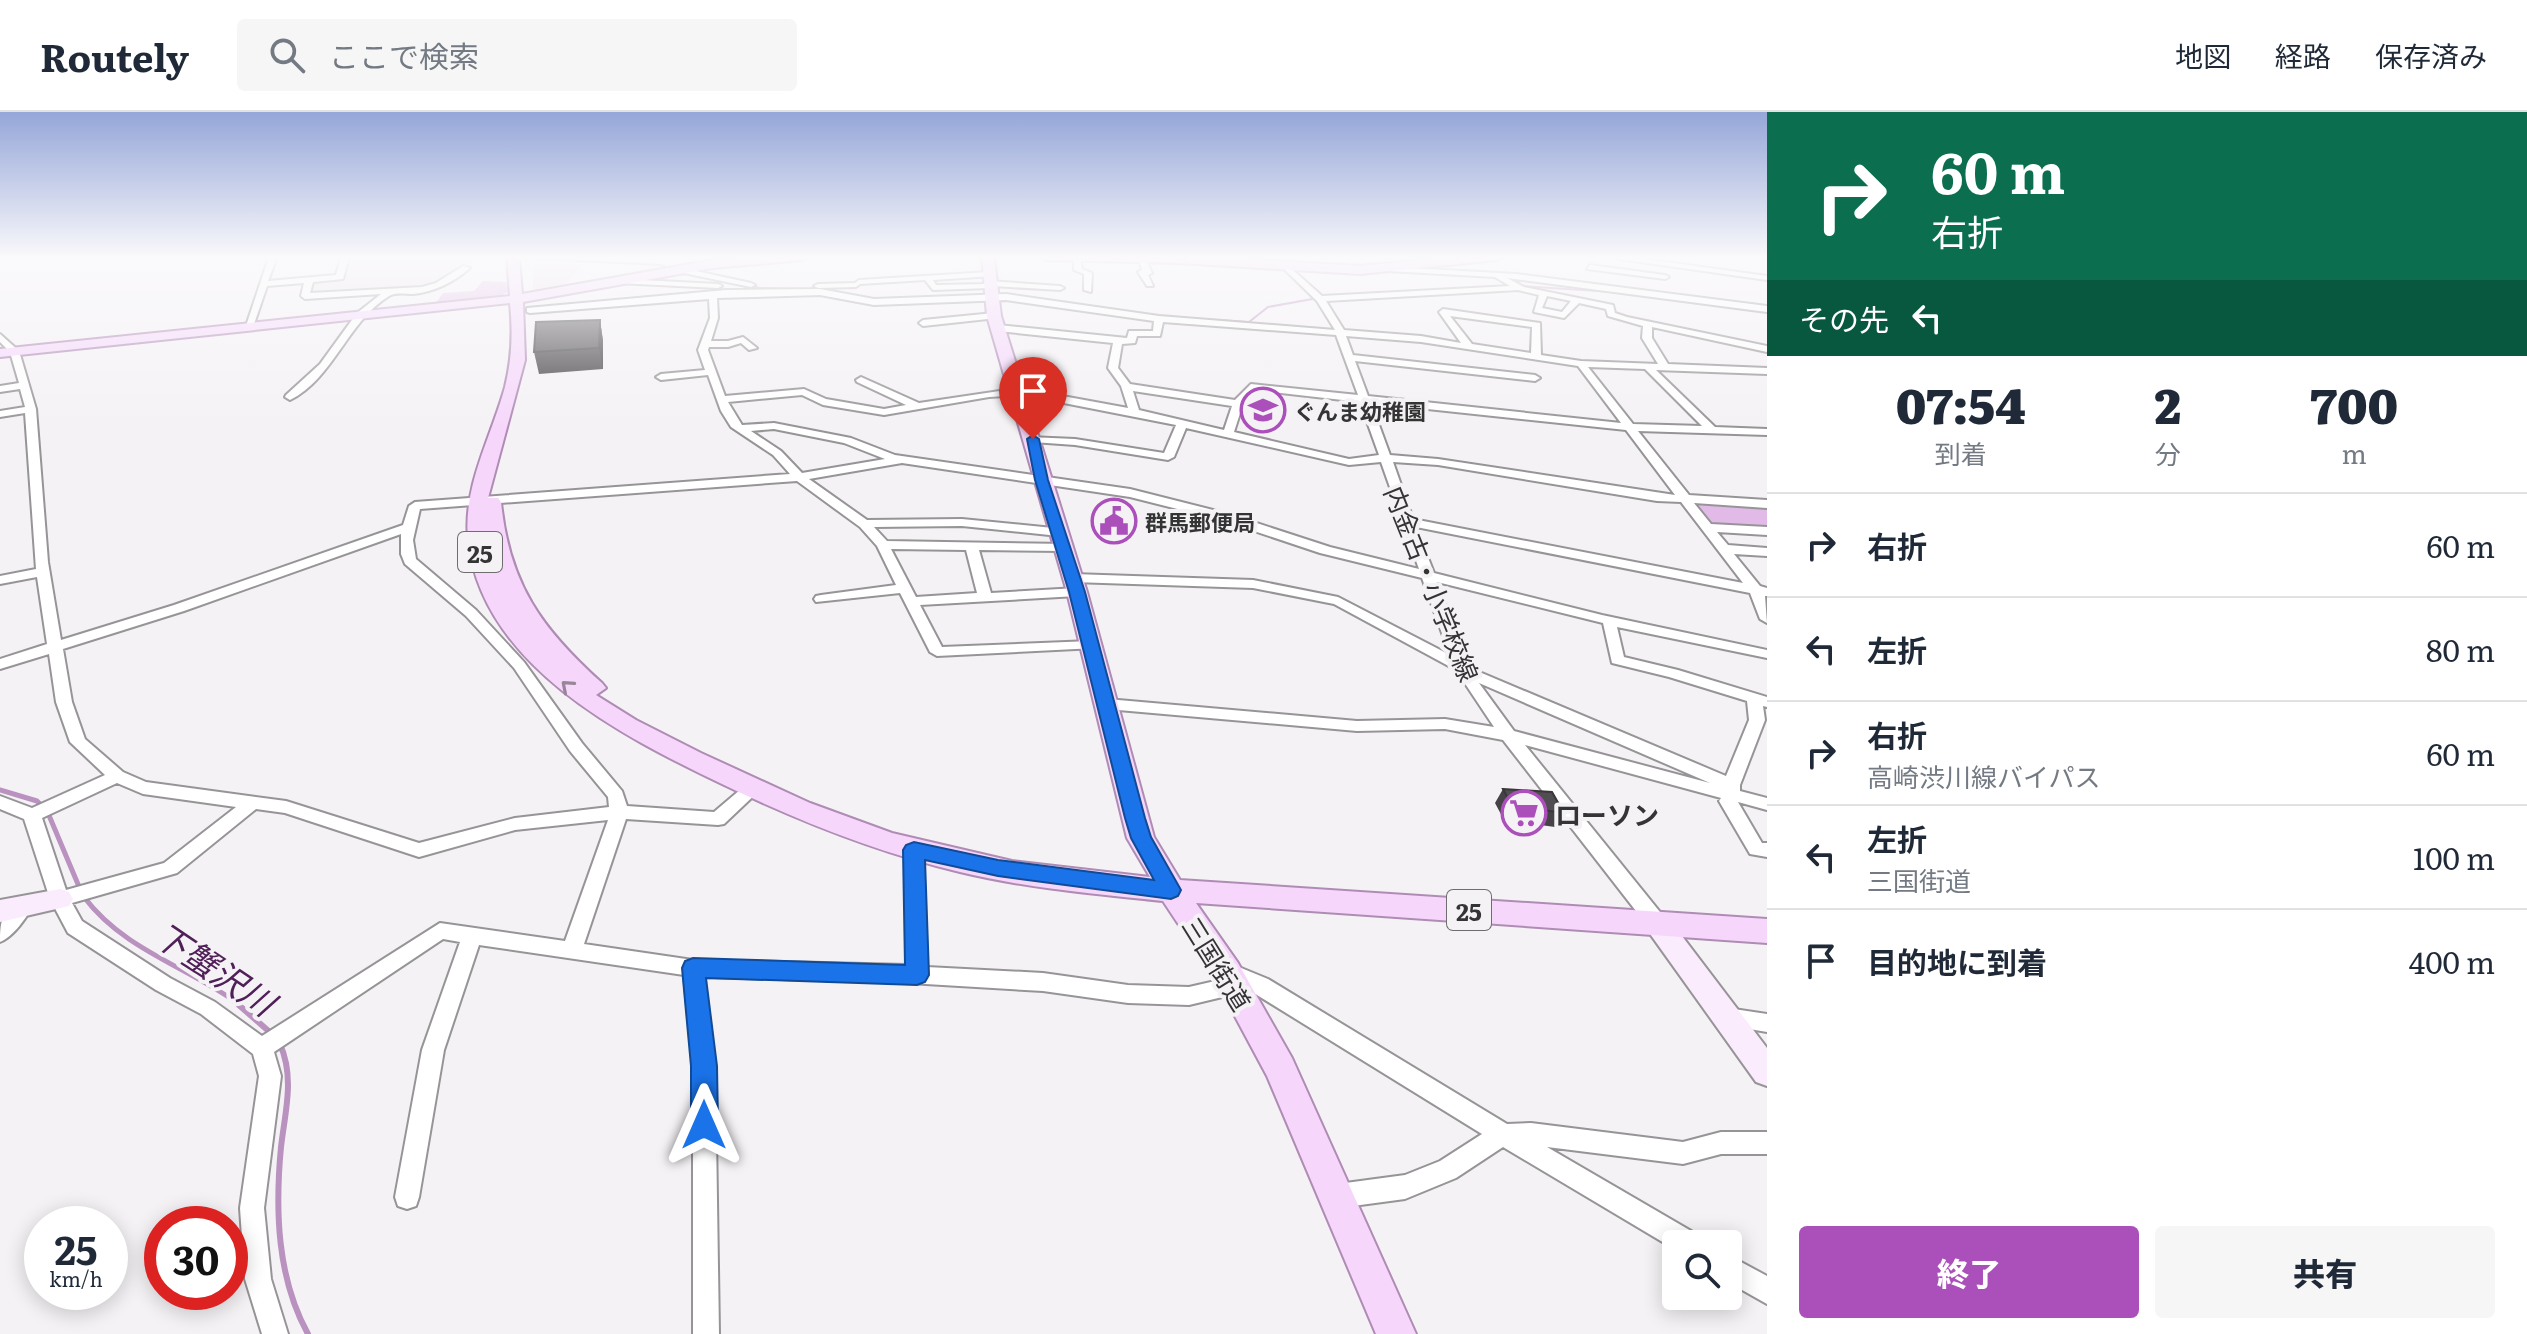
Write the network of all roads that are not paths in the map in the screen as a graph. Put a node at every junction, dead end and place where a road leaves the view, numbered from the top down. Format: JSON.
{"nodes":[{"id":1,"x":253,"y":314,"type":"edge"},
{"id":2,"x":372,"y":314,"type":"edge"},
{"id":3,"x":524,"y":314,"type":"edge"},
{"id":4,"x":714,"y":314,"type":"edge"},
{"id":5,"x":995,"y":314,"type":"edge"},
{"id":6,"x":1068,"y":314,"type":"edge"},
{"id":7,"x":1124,"y":314,"type":"edge"},
{"id":8,"x":1329,"y":314,"type":"edge"},
{"id":9,"x":1445,"y":314,"type":"edge"},
{"id":10,"x":1458,"y":314,"type":"edge"},
{"id":11,"x":1611,"y":314,"type":"edge"},
{"id":12,"x":1672,"y":314,"type":"edge"},
{"id":13,"x":360,"y":315,"type":"junction"},
{"id":14,"x":1159,"y":319,"type":"junction"},
{"id":15,"x":996,"y":322,"type":"junction"},
{"id":16,"x":923,"y":323,"type":"dead end"},
{"id":17,"x":1648,"y":323,"type":"junction"},
{"id":18,"x":1660,"y":326,"type":"junction"},
{"id":19,"x":248,"y":327,"type":"junction"},
{"id":20,"x":1339,"y":331,"type":"junction"},
{"id":21,"x":1069,"y":336,"type":"junction"},
{"id":22,"x":0,"y":337,"type":"edge"},
{"id":23,"x":1118,"y":341,"type":"junction"},
{"id":24,"x":704,"y":344,"type":"junction"},
{"id":25,"x":1468,"y":345,"type":"junction"},
{"id":26,"x":752,"y":348,"type":"dead end"},
{"id":27,"x":1767,"y":349,"type":"edge"},
{"id":28,"x":7,"y":352,"type":"edge"},
{"id":29,"x":1349,"y":357,"type":"junction"},
{"id":30,"x":1536,"y":357,"type":"junction"},
{"id":31,"x":1581,"y":364,"type":"junction"},
{"id":32,"x":1648,"y":367,"type":"junction"},
{"id":33,"x":1665,"y":368,"type":"junction"},
{"id":34,"x":1767,"y":371,"type":"edge"},
{"id":35,"x":710,"y":372,"type":"junction"},
{"id":36,"x":661,"y":377,"type":"dead end"},
{"id":37,"x":1535,"y":378,"type":"dead end"},
{"id":38,"x":861,"y":380,"type":"dead end"},
{"id":39,"x":25,"y":385,"type":"junction"},
{"id":40,"x":1127,"y":387,"type":"junction"},
{"id":41,"x":0,"y":389,"type":"edge"},
{"id":42,"x":1019,"y":392,"type":"junction"},
{"id":43,"x":290,"y":397,"type":"dead end"},
{"id":44,"x":723,"y":399,"type":"junction"},
{"id":45,"x":1366,"y":399,"type":"junction"},
{"id":46,"x":1238,"y":404,"type":"junction"},
{"id":47,"x":919,"y":407,"type":"junction"},
{"id":48,"x":31,"y":409,"type":"junction"},
{"id":49,"x":1135,"y":413,"type":"junction"},
{"id":50,"x":0,"y":414,"type":"edge"},
{"id":51,"x":1182,"y":424,"type":"junction"},
{"id":52,"x":1628,"y":427,"type":"junction"},
{"id":53,"x":744,"y":428,"type":"junction"},
{"id":54,"x":1712,"y":430,"type":"junction"},
{"id":55,"x":1767,"y":432,"type":"edge"},
{"id":56,"x":1228,"y":435,"type":"junction"},
{"id":57,"x":1033,"y":439,"type":"junction"},
{"id":58,"x":1383,"y":458,"type":"junction"},
{"id":59,"x":900,"y":459,"type":"junction"},
{"id":60,"x":799,"y":477,"type":"junction"},
{"id":61,"x":1042,"y":480,"type":"junction"},
{"id":62,"x":1683,"y":500,"type":"junction"},
{"id":63,"x":484,"y":501,"type":"junction"},
{"id":64,"x":1767,"y":504,"type":"edge"},
{"id":65,"x":1407,"y":521,"type":"junction"},
{"id":66,"x":864,"y":524,"type":"junction"},
{"id":67,"x":407,"y":528,"type":"junction"},
{"id":68,"x":1706,"y":528,"type":"junction"},
{"id":69,"x":1767,"y":531,"type":"edge"},
{"id":70,"x":1061,"y":540,"type":"junction"},
{"id":71,"x":883,"y":545,"type":"junction"},
{"id":72,"x":972,"y":548,"type":"junction"},
{"id":73,"x":1723,"y":549,"type":"junction"},
{"id":74,"x":1767,"y":552,"type":"edge"},
{"id":75,"x":43,"y":572,"type":"junction"},
{"id":76,"x":1427,"y":576,"type":"junction"},
{"id":77,"x":0,"y":580,"type":"edge"},
{"id":78,"x":1075,"y":585,"type":"junction"},
{"id":79,"x":1762,"y":592,"type":"edge"},
{"id":80,"x":908,"y":595,"type":"junction"},
{"id":81,"x":985,"y":596,"type":"junction"},
{"id":82,"x":821,"y":599,"type":"dead end"},
{"id":83,"x":1767,"y":619,"type":"edge"},
{"id":84,"x":1609,"y":620,"type":"junction"},
{"id":85,"x":1091,"y":645,"type":"junction"},
{"id":86,"x":55,"y":646,"type":"junction"},
{"id":87,"x":1767,"y":654,"type":"edge"},
{"id":88,"x":0,"y":664,"type":"edge"},
{"id":89,"x":1463,"y":669,"type":"junction"},
{"id":90,"x":1761,"y":700,"type":"edge"},
{"id":91,"x":1107,"y":704,"type":"junction"},
{"id":92,"x":1508,"y":735,"type":"junction"},
{"id":93,"x":117,"y":776,"type":"junction"},
{"id":94,"x":753,"y":788,"type":"junction"},
{"id":95,"x":1732,"y":789,"type":"junction"},
{"id":96,"x":255,"y":801,"type":"junction"},
{"id":97,"x":0,"y":802,"type":"edge"},
{"id":98,"x":1767,"y":804,"type":"edge"},
{"id":99,"x":619,"y":812,"type":"junction"},
{"id":100,"x":32,"y":815,"type":"junction"},
{"id":101,"x":914,"y":850,"type":"junction"},
{"id":102,"x":1767,"y":850,"type":"edge"},
{"id":103,"x":1171,"y":890,"type":"junction"},
{"id":104,"x":60,"y":899,"type":"junction"},
{"id":105,"x":12,"y":908,"type":"edge"},
{"id":106,"x":1657,"y":923,"type":"junction"},
{"id":107,"x":1767,"y":931,"type":"edge"},
{"id":108,"x":0,"y":934,"type":"edge"},
{"id":109,"x":472,"y":936,"type":"junction"},
{"id":110,"x":572,"y":949,"type":"junction"},
{"id":111,"x":693,"y":968,"type":"junction"},
{"id":112,"x":917,"y":975,"type":"junction"},
{"id":113,"x":1231,"y":979,"type":"junction"},
{"id":114,"x":1725,"y":1017,"type":"junction"},
{"id":115,"x":1767,"y":1023,"type":"edge"},
{"id":116,"x":262,"y":1048,"type":"junction"},
{"id":117,"x":1767,"y":1072,"type":"edge"},
{"id":118,"x":1501,"y":1135,"type":"junction"},
{"id":119,"x":1767,"y":1143,"type":"edge"},
{"id":120,"x":1338,"y":1196,"type":"junction"},
{"id":121,"x":407,"y":1197,"type":"dead end"},
{"id":122,"x":1665,"y":1230,"type":"edge"},
{"id":123,"x":1742,"y":1276,"type":"edge"},
{"id":124,"x":1767,"y":1291,"type":"edge"},
{"id":125,"x":275,"y":1334,"type":"edge"},
{"id":126,"x":706,"y":1334,"type":"edge"},
{"id":127,"x":1396,"y":1334,"type":"edge"}],
"edges":[{"from":1,"to":19,"type":"street"},
{"from":2,"to":13,"type":"main road"},
{"from":3,"to":63,"type":"main road","number":"25"},
{"from":4,"to":24,"type":"street"},
{"from":5,"to":15,"type":"main road","name":"三国街道"},
{"from":6,"to":21,"type":"street"},
{"from":7,"to":14,"type":"street"},
{"from":8,"to":20,"type":"street","name":"内金古・小学校線"},
{"from":9,"to":25,"type":"street"},
{"from":10,"to":30,"type":"street"},
{"from":11,"to":17,"type":"street"},
{"from":12,"to":18,"type":"street"},
{"from":13,"to":19,"type":"main road"},
{"from":13,"to":43,"type":"street"},
{"from":14,"to":20,"type":"street"},
{"from":14,"to":23,"type":"street"},
{"from":15,"to":16,"type":"street"},
{"from":15,"to":21,"type":"street"},
{"from":15,"to":42,"type":"main road","name":"三国街道"},
{"from":17,"to":18,"type":"street"},
{"from":17,"to":33,"type":"street"},
{"from":18,"to":27,"type":"street"},
{"from":19,"to":28,"type":"main road"},
{"from":20,"to":25,"type":"street"},
{"from":20,"to":29,"type":"street","name":"内金古・小学校線"},
{"from":21,"to":23,"type":"street"},
{"from":22,"to":28,"type":"street"},
{"from":23,"to":40,"type":"street"},
{"from":24,"to":26,"type":"street"},
{"from":24,"to":35,"type":"street"},
{"from":25,"to":30,"type":"street"},
{"from":28,"to":39,"type":"street"},
{"from":29,"to":37,"type":"street"},
{"from":29,"to":45,"type":"street","name":"内金古・小学校線"},
{"from":30,"to":31,"type":"street"},
{"from":31,"to":32,"type":"street"},
{"from":31,"to":52,"type":"street"},
{"from":32,"to":33,"type":"street"},
{"from":32,"to":54,"type":"street"},
{"from":33,"to":34,"type":"street"},
{"from":35,"to":36,"type":"street"},
{"from":35,"to":44,"type":"street"},
{"from":38,"to":47,"type":"street"},
{"from":39,"to":41,"type":"street"},
{"from":39,"to":48,"type":"street"},
{"from":40,"to":46,"type":"street"},
{"from":40,"to":49,"type":"street"},
{"from":42,"to":47,"type":"street"},
{"from":42,"to":49,"type":"street"},
{"from":42,"to":57,"type":"main road","name":"三国街道"},
{"from":44,"to":47,"type":"street"},
{"from":44,"to":53,"type":"street"},
{"from":45,"to":46,"type":"street"},
{"from":45,"to":52,"type":"street"},
{"from":45,"to":58,"type":"street","name":"内金古・小学校線"},
{"from":46,"to":56,"type":"street"},
{"from":48,"to":50,"type":"street"},
{"from":48,"to":75,"type":"street"},
{"from":49,"to":51,"type":"street"},
{"from":51,"to":56,"type":"street"},
{"from":51,"to":57,"type":"street"},
{"from":52,"to":54,"type":"street"},
{"from":52,"to":62,"type":"street"},
{"from":53,"to":59,"type":"street"},
{"from":53,"to":60,"type":"street"},
{"from":54,"to":55,"type":"street"},
{"from":56,"to":58,"type":"street"},
{"from":57,"to":61,"type":"main road","name":"三国街道"},
{"from":58,"to":62,"type":"street"},
{"from":58,"to":65,"type":"street","name":"内金古・小学校線"},
{"from":59,"to":60,"type":"street"},
{"from":59,"to":61,"type":"street"},
{"from":60,"to":63,"type":"street"},
{"from":60,"to":66,"type":"street"},
{"from":61,"to":70,"type":"main road","name":"三国街道"},
{"from":61,"to":76,"type":"street"},
{"from":62,"to":64,"type":"street"},
{"from":62,"to":68,"type":"street"},
{"from":63,"to":67,"type":"street"},
{"from":63,"to":94,"type":"main road","number":"25"},
{"from":65,"to":76,"type":"street","name":"内金古・小学校線"},
{"from":65,"to":79,"type":"street"},
{"from":66,"to":70,"type":"street"},
{"from":66,"to":71,"type":"street"},
{"from":67,"to":86,"type":"street"},
{"from":67,"to":99,"type":"street"},
{"from":68,"to":69,"type":"street"},
{"from":68,"to":73,"type":"street"},
{"from":70,"to":72,"type":"street"},
{"from":70,"to":78,"type":"main road","name":"三国街道"},
{"from":71,"to":72,"type":"street"},
{"from":71,"to":80,"type":"street"},
{"from":72,"to":81,"type":"street"},
{"from":73,"to":74,"type":"street"},
{"from":73,"to":79,"type":"street"},
{"from":75,"to":77,"type":"street"},
{"from":75,"to":86,"type":"street"},
{"from":76,"to":84,"type":"street"},
{"from":76,"to":89,"type":"street","name":"内金古・小学校線"},
{"from":78,"to":81,"type":"street"},
{"from":78,"to":85,"type":"main road","name":"三国街道"},
{"from":78,"to":89,"type":"street"},
{"from":79,"to":83,"type":"street"},
{"from":80,"to":81,"type":"street"},
{"from":80,"to":82,"type":"street"},
{"from":80,"to":85,"type":"street"},
{"from":84,"to":87,"type":"street"},
{"from":84,"to":90,"type":"street"},
{"from":85,"to":91,"type":"main road","name":"三国街道"},
{"from":86,"to":88,"type":"street"},
{"from":86,"to":93,"type":"street"},
{"from":89,"to":92,"type":"street","name":"内金古・小学校線"},
{"from":89,"to":95,"type":"street"},
{"from":90,"to":95,"type":"street"},
{"from":91,"to":92,"type":"street"},
{"from":91,"to":103,"type":"main road","name":"三国街道"},
{"from":92,"to":95,"type":"street"},
{"from":92,"to":106,"type":"street","name":"内金古・小学校線"},
{"from":93,"to":96,"type":"street"},
{"from":93,"to":100,"type":"street"},
{"from":94,"to":99,"type":"street"},
{"from":94,"to":101,"type":"main road","number":"25"},
{"from":95,"to":98,"type":"street"},
{"from":95,"to":102,"type":"street"},
{"from":96,"to":99,"type":"street"},
{"from":96,"to":104,"type":"street"},
{"from":97,"to":100,"type":"street"},
{"from":99,"to":110,"type":"street"},
{"from":100,"to":104,"type":"street"},
{"from":101,"to":103,"type":"main road","number":"25"},
{"from":101,"to":112,"type":"street"},
{"from":103,"to":106,"type":"main road","number":"25"},
{"from":103,"to":113,"type":"main road","name":"三国街道"},
{"from":104,"to":105,"type":"street"},
{"from":104,"to":116,"type":"street"},
{"from":105,"to":108,"type":"street"},
{"from":106,"to":107,"type":"main road","number":"25"},
{"from":106,"to":114,"type":"street","name":"内金古・小学校線"},
{"from":109,"to":110,"type":"street"},
{"from":109,"to":116,"type":"street"},
{"from":109,"to":121,"type":"street"},
{"from":110,"to":111,"type":"street"},
{"from":111,"to":112,"type":"street"},
{"from":111,"to":126,"type":"street"},
{"from":112,"to":113,"type":"street"},
{"from":113,"to":118,"type":"street"},
{"from":113,"to":120,"type":"main road","name":"三国街道"},
{"from":114,"to":115,"type":"street"},
{"from":114,"to":117,"type":"street","name":"内金古・小学校線"},
{"from":116,"to":125,"type":"street"},
{"from":118,"to":119,"type":"street"},
{"from":118,"to":120,"type":"street"},
{"from":118,"to":122,"type":"street"},
{"from":120,"to":127,"type":"main road","name":"三国街道"},
{"from":123,"to":124,"type":"street"}]}
